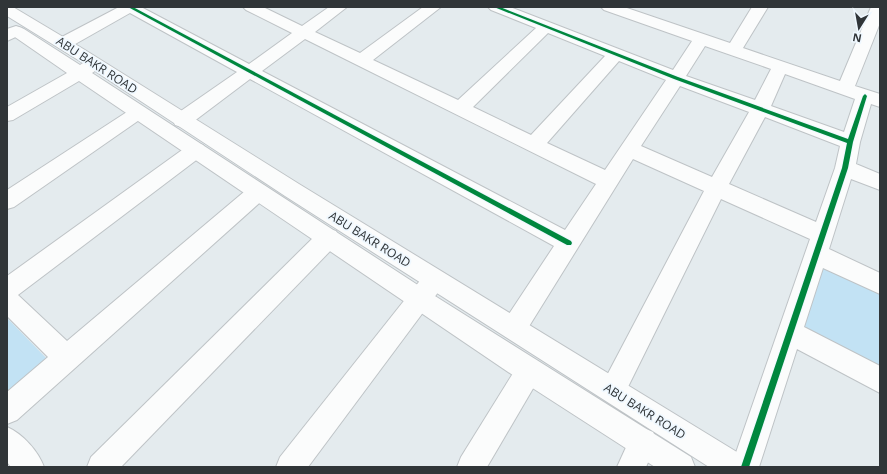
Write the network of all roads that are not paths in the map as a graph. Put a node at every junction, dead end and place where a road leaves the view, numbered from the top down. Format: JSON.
{"nodes":[{"id":1,"x":130,"y":7,"type":"edge"},
{"id":2,"x":339,"y":7,"type":"edge"},
{"id":3,"x":433,"y":7,"type":"edge"},
{"id":4,"x":496,"y":7,"type":"edge"},
{"id":5,"x":609,"y":7,"type":"edge"},
{"id":6,"x":760,"y":7,"type":"edge"},
{"id":7,"x":879,"y":7,"type":"edge"},
{"id":8,"x":254,"y":8,"type":"edge"},
{"id":9,"x":7,"y":10,"type":"edge"},
{"id":10,"x":546,"y":26,"type":"junction"},
{"id":11,"x":10,"y":30,"type":"edge"},
{"id":12,"x":303,"y":33,"type":"junction"},
{"id":13,"x":874,"y":37,"type":"edge"},
{"id":14,"x":702,"y":39,"type":"junction"},
{"id":15,"x":64,"y":43,"type":"junction"},
{"id":16,"x":734,"y":50,"type":"junction"},
{"id":17,"x":616,"y":54,"type":"junction"},
{"id":18,"x":361,"y":61,"type":"junction"},
{"id":19,"x":84,"y":66,"type":"junction"},
{"id":20,"x":780,"y":66,"type":"junction"},
{"id":21,"x":251,"y":72,"type":"junction"},
{"id":22,"x":676,"y":78,"type":"junction"},
{"id":23,"x":845,"y":89,"type":"junction"},
{"id":24,"x":873,"y":99,"type":"edge"},
{"id":25,"x":7,"y":104,"type":"edge"},
{"id":26,"x":460,"y":109,"type":"junction"},
{"id":27,"x":760,"y":109,"type":"junction"},
{"id":28,"x":139,"y":112,"type":"junction"},
{"id":29,"x":7,"y":115,"type":"edge"},
{"id":30,"x":182,"y":120,"type":"junction"},
{"id":31,"x":850,"y":142,"type":"junction"},
{"id":32,"x":534,"y":145,"type":"junction"},
{"id":33,"x":629,"y":149,"type":"junction"},
{"id":34,"x":196,"y":150,"type":"junction"},
{"id":35,"x":844,"y":168,"type":"junction"},
{"id":36,"x":608,"y":181,"type":"junction"},
{"id":37,"x":880,"y":182,"type":"edge"},
{"id":38,"x":716,"y":188,"type":"junction"},
{"id":39,"x":258,"y":192,"type":"junction"},
{"id":40,"x":7,"y":201,"type":"edge"},
{"id":41,"x":328,"y":238,"type":"junction"},
{"id":42,"x":569,"y":243,"type":"junction"},
{"id":43,"x":819,"y":244,"type":"junction"},
{"id":44,"x":880,"y":284,"type":"edge"},
{"id":45,"x":427,"y":289,"type":"junction"},
{"id":46,"x":7,"y":290,"type":"edge"},
{"id":47,"x":7,"y":300,"type":"edge"},
{"id":48,"x":514,"y":328,"type":"junction"},
{"id":49,"x":790,"y":332,"type":"junction"},
{"id":50,"x":67,"y":358,"type":"junction"},
{"id":51,"x":529,"y":371,"type":"junction"},
{"id":52,"x":880,"y":380,"type":"edge"},
{"id":53,"x":613,"y":390,"type":"junction"},
{"id":54,"x":7,"y":410,"type":"edge"},
{"id":55,"x":7,"y":442,"type":"edge"},
{"id":56,"x":643,"y":442,"type":"junction"},
{"id":57,"x":30,"y":467,"type":"edge"},
{"id":58,"x":101,"y":467,"type":"edge"},
{"id":59,"x":290,"y":467,"type":"edge"},
{"id":60,"x":470,"y":467,"type":"edge"},
{"id":61,"x":631,"y":467,"type":"edge"},
{"id":62,"x":681,"y":467,"type":"edge"},
{"id":63,"x":735,"y":467,"type":"edge"},
{"id":64,"x":745,"y":467,"type":"edge"}],
"edges":[{"from":1,"to":15,"type":"street"},
{"from":1,"to":21,"type":"street"},
{"from":2,"to":12,"type":"street"},
{"from":3,"to":18,"type":"street"},
{"from":4,"to":10,"type":"street"},
{"from":5,"to":14,"type":"street"},
{"from":6,"to":16,"type":"street"},
{"from":7,"to":13,"type":"street"},
{"from":8,"to":12,"type":"street"},
{"from":9,"to":15,"type":"street","name":"ABU BAKR ROAD"},
{"from":10,"to":17,"type":"street"},
{"from":10,"to":26,"type":"street"},
{"from":11,"to":19,"type":"street","name":"ABU BAKR ROAD"},
{"from":12,"to":18,"type":"street"},
{"from":12,"to":21,"type":"street"},
{"from":13,"to":23,"type":"street"},
{"from":14,"to":16,"type":"street"},
{"from":14,"to":22,"type":"street"},
{"from":15,"to":19,"type":"street","name":"ABU BAKR ROAD"},
{"from":16,"to":20,"type":"street"},
{"from":17,"to":22,"type":"street"},
{"from":17,"to":32,"type":"street"},
{"from":18,"to":26,"type":"street"},
{"from":19,"to":25,"type":"street"},
{"from":19,"to":28,"type":"street","name":"ABU BAKR ROAD"},
{"from":19,"to":29,"type":"street"},
{"from":19,"to":30,"type":"street","name":"ABU BAKR ROAD"},
{"from":20,"to":23,"type":"street"},
{"from":20,"to":27,"type":"street"},
{"from":21,"to":30,"type":"street"},
{"from":21,"to":42,"type":"street"},
{"from":22,"to":27,"type":"street"},
{"from":22,"to":33,"type":"street"},
{"from":23,"to":24,"type":"street"},
{"from":24,"to":31,"type":"street"},
{"from":26,"to":32,"type":"street"},
{"from":27,"to":31,"type":"street"},
{"from":27,"to":38,"type":"street"},
{"from":28,"to":34,"type":"street","name":"ABU BAKR ROAD"},
{"from":28,"to":40,"type":"street"},
{"from":30,"to":45,"type":"street","name":"ABU BAKR ROAD"},
{"from":31,"to":35,"type":"street"},
{"from":32,"to":36,"type":"street"},
{"from":33,"to":36,"type":"street"},
{"from":33,"to":38,"type":"street"},
{"from":34,"to":39,"type":"street","name":"ABU BAKR ROAD"},
{"from":34,"to":46,"type":"street"},
{"from":35,"to":37,"type":"street"},
{"from":35,"to":43,"type":"street"},
{"from":36,"to":42,"type":"street"},
{"from":38,"to":43,"type":"street"},
{"from":38,"to":53,"type":"street"},
{"from":39,"to":41,"type":"street","name":"ABU BAKR ROAD"},
{"from":39,"to":50,"type":"street"},
{"from":41,"to":45,"type":"street","name":"ABU BAKR ROAD"},
{"from":41,"to":58,"type":"street"},
{"from":42,"to":48,"type":"street"},
{"from":43,"to":44,"type":"street"},
{"from":43,"to":49,"type":"street"},
{"from":45,"to":48,"type":"street","name":"ABU BAKR ROAD"},
{"from":45,"to":51,"type":"street","name":"ABU BAKR ROAD"},
{"from":45,"to":59,"type":"street"},
{"from":47,"to":50,"type":"street"},
{"from":48,"to":53,"type":"street","name":"ABU BAKR ROAD"},
{"from":49,"to":52,"type":"street"},
{"from":49,"to":64,"type":"street"},
{"from":50,"to":54,"type":"street"},
{"from":51,"to":56,"type":"street","name":"ABU BAKR ROAD"},
{"from":51,"to":60,"type":"street"},
{"from":53,"to":63,"type":"street","name":"ABU BAKR ROAD"},
{"from":55,"to":57,"type":"street"},
{"from":56,"to":61,"type":"street"},
{"from":56,"to":62,"type":"street","name":"ABU BAKR ROAD"}]}
